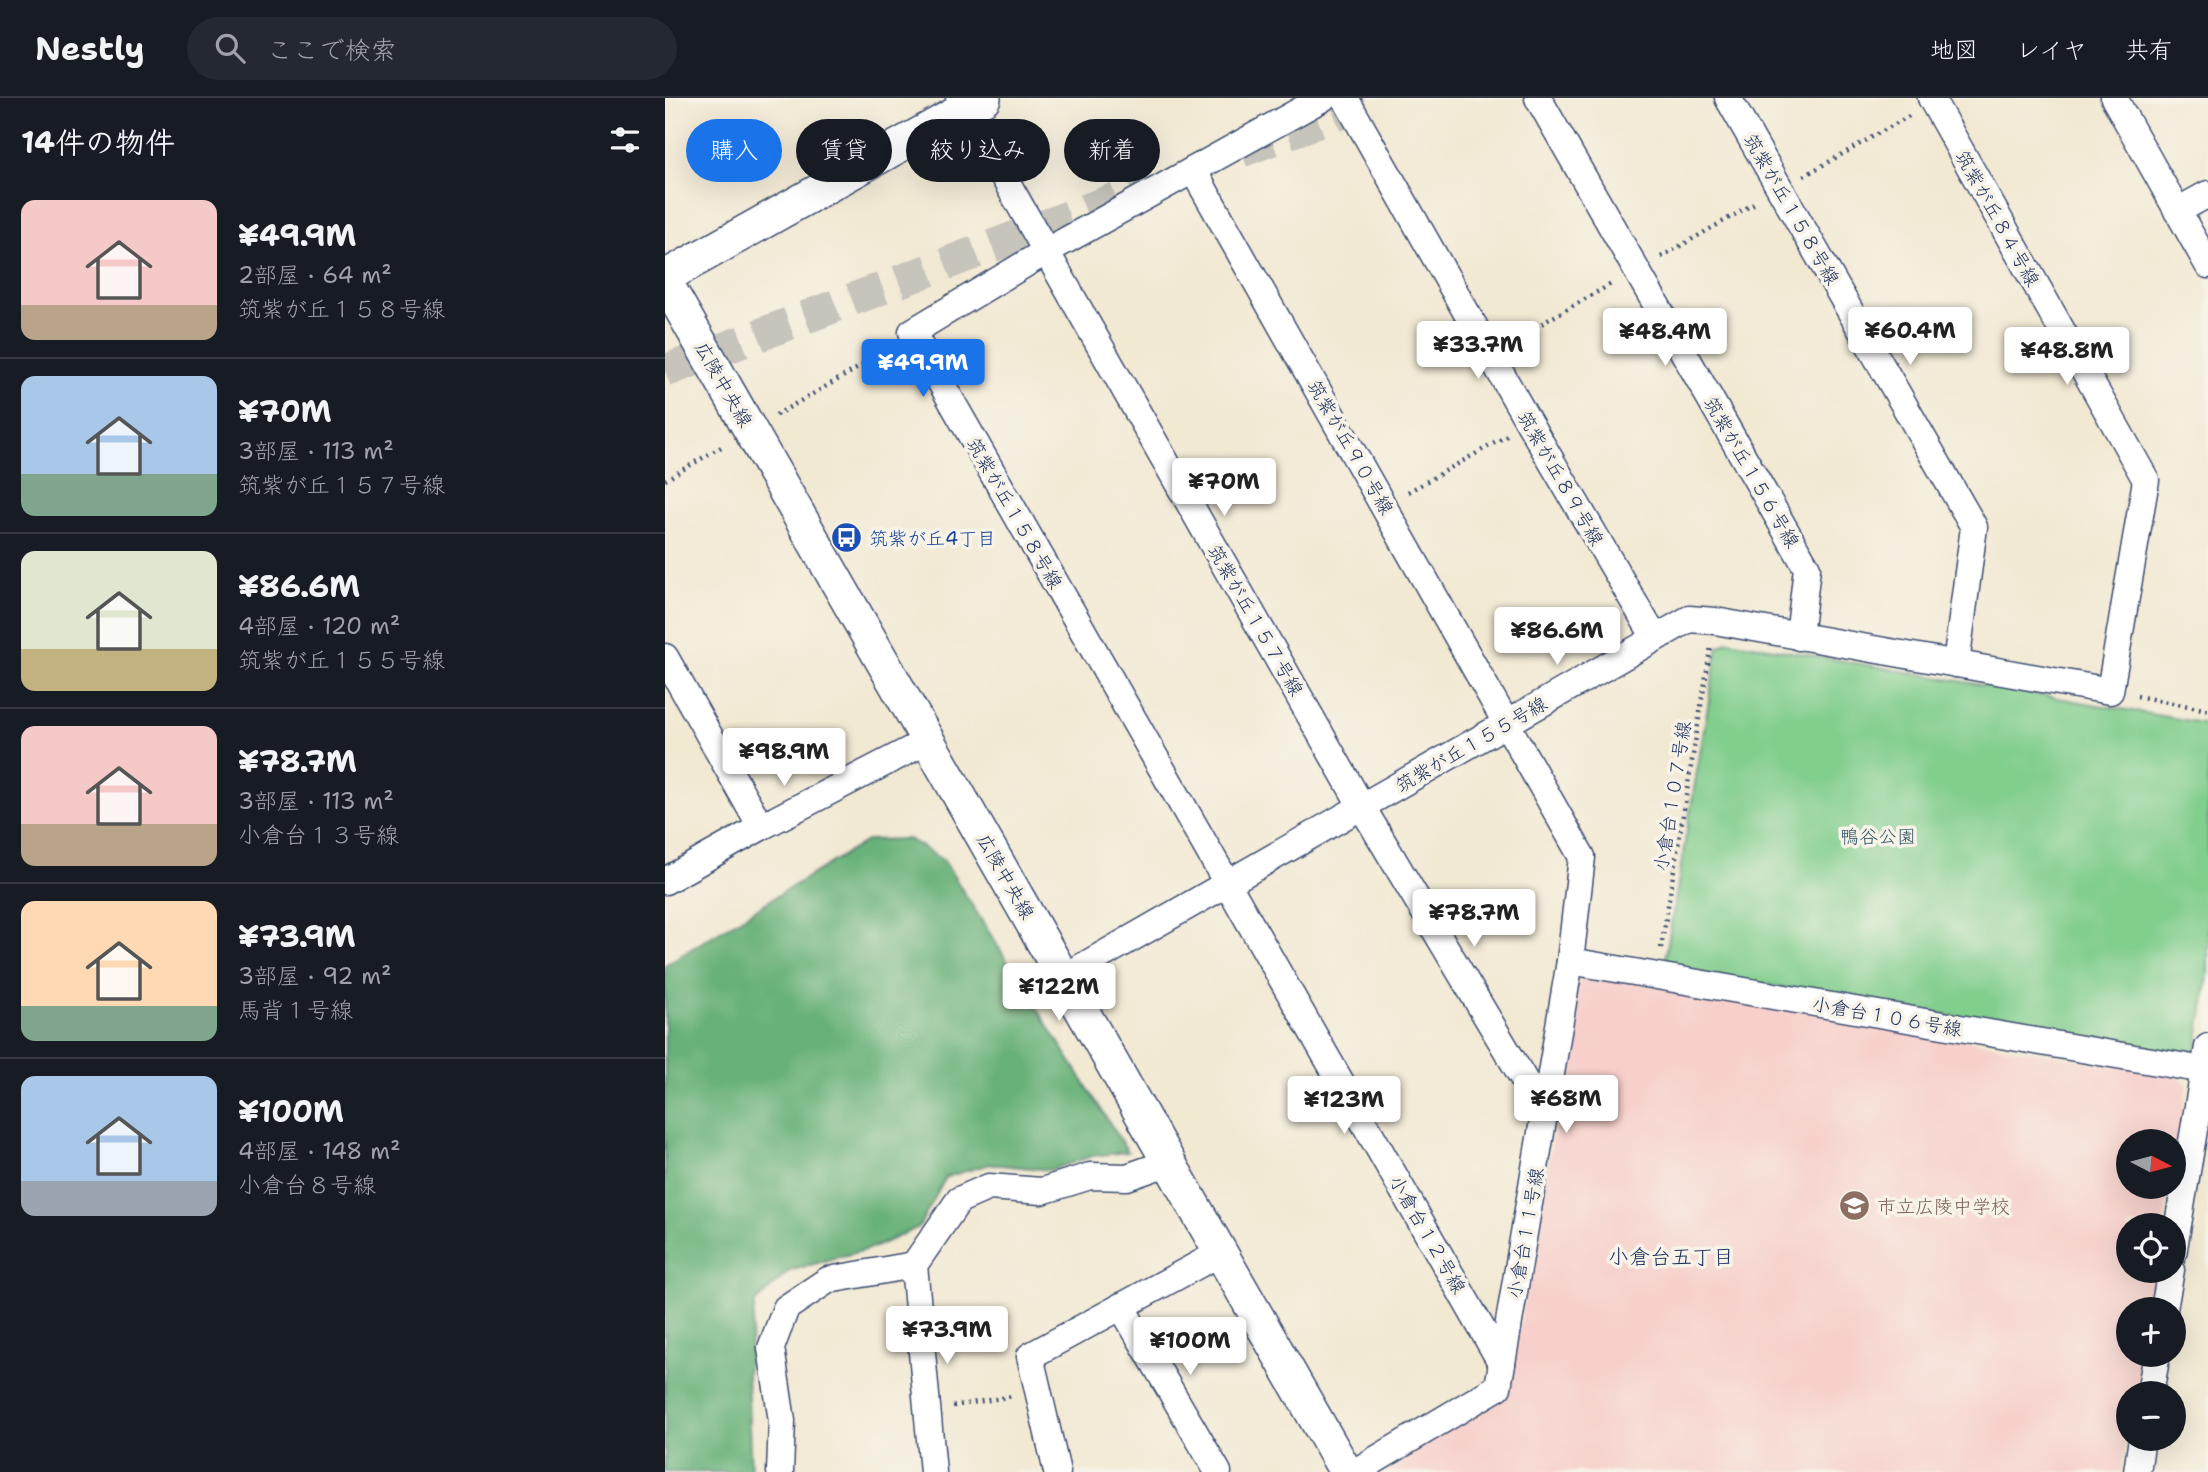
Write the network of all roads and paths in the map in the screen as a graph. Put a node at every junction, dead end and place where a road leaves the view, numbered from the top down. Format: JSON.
{"nodes":[{"id":1,"x":1323,"y":98,"type":"edge"},
{"id":2,"x":1345,"y":98,"type":"edge"},
{"id":3,"x":1538,"y":98,"type":"edge"},
{"id":4,"x":1728,"y":98,"type":"edge"},
{"id":5,"x":2114,"y":98,"type":"edge"},
{"id":6,"x":1935,"y":99,"type":"edge"},
{"id":7,"x":969,"y":102,"type":"edge"},
{"id":8,"x":1193,"y":170,"type":"junction"},
{"id":9,"x":1780,"y":189,"type":"junction"},
{"id":10,"x":2208,"y":194,"type":"edge"},
{"id":11,"x":2177,"y":211,"type":"junction"},
{"id":12,"x":1045,"y":252,"type":"junction"},
{"id":13,"x":2208,"y":265,"type":"edge"},
{"id":14,"x":1637,"y":270,"type":"junction"},
{"id":15,"x":665,"y":279,"type":"edge"},
{"id":16,"x":912,"y":332,"type":"junction"},
{"id":17,"x":1489,"y":354,"type":"junction"},
{"id":18,"x":1529,"y":423,"type":"junction"},
{"id":19,"x":750,"y":430,"type":"junction"},
{"id":20,"x":665,"y":480,"type":"edge"},
{"id":21,"x":1384,"y":505,"type":"junction"},
{"id":22,"x":1715,"y":621,"type":"junction"},
{"id":23,"x":1799,"y":637,"type":"junction"},
{"id":24,"x":1655,"y":638,"type":"junction"},
{"id":25,"x":665,"y":657,"type":"edge"},
{"id":26,"x":1956,"y":664,"type":"junction"},
{"id":27,"x":2110,"y":691,"type":"junction"},
{"id":28,"x":2208,"y":710,"type":"edge"},
{"id":29,"x":1508,"y":723,"type":"junction"},
{"id":30,"x":927,"y":741,"type":"junction"},
{"id":31,"x":1362,"y":807,"type":"junction"},
{"id":32,"x":761,"y":827,"type":"junction"},
{"id":33,"x":665,"y":881,"type":"edge"},
{"id":34,"x":1228,"y":885,"type":"junction"},
{"id":35,"x":1570,"y":961,"type":"junction"},
{"id":36,"x":1657,"y":976,"type":"junction"},
{"id":37,"x":1064,"y":977,"type":"junction"},
{"id":38,"x":2206,"y":1058,"type":"edge"},
{"id":39,"x":1545,"y":1115,"type":"junction"},
{"id":40,"x":1170,"y":1162,"type":"junction"},
{"id":41,"x":2180,"y":1213,"type":"edge"},
{"id":42,"x":1220,"y":1253,"type":"junction"},
{"id":43,"x":914,"y":1265,"type":"junction"},
{"id":44,"x":1121,"y":1306,"type":"junction"},
{"id":45,"x":1502,"y":1364,"type":"junction"},
{"id":46,"x":1038,"y":1392,"type":"junction"},
{"id":47,"x":927,"y":1410,"type":"junction"},
{"id":48,"x":2141,"y":1451,"type":"edge"},
{"id":49,"x":780,"y":1472,"type":"edge"},
{"id":50,"x":933,"y":1472,"type":"edge"},
{"id":51,"x":1057,"y":1472,"type":"edge"},
{"id":52,"x":1218,"y":1472,"type":"edge"},
{"id":53,"x":1346,"y":1472,"type":"edge"},
{"id":54,"x":1355,"y":1472,"type":"edge"},
{"id":55,"x":2137,"y":1472,"type":"edge"}],
"edges":[{"from":1,"to":8,"type":"street"},
{"from":2,"to":17,"type":"street","name":"筑紫が丘８９号線"},
{"from":3,"to":14,"type":"street","name":"筑紫が丘１５６号線"},
{"from":4,"to":9,"type":"street","name":"筑紫が丘１５８号線"},
{"from":5,"to":11,"type":"street"},
{"from":6,"to":9,"type":"path"},
{"from":6,"to":27,"type":"street","name":"筑紫が丘８４号線"},
{"from":7,"to":12,"type":"street","name":"筑紫が丘１５７号線"},
{"from":7,"to":15,"type":"street"},
{"from":8,"to":12,"type":"street"},
{"from":8,"to":21,"type":"street","name":"筑紫が丘９０号線"},
{"from":9,"to":14,"type":"path"},
{"from":9,"to":26,"type":"street","name":"筑紫が丘１５８号線"},
{"from":10,"to":11,"type":"street"},
{"from":11,"to":13,"type":"street"},
{"from":12,"to":16,"type":"street"},
{"from":12,"to":31,"type":"street","name":"筑紫が丘１５７号線"},
{"from":14,"to":17,"type":"path"},
{"from":14,"to":23,"type":"street","name":"筑紫が丘１５６号線"},
{"from":15,"to":19,"type":"street","name":"広陵中央線"},
{"from":16,"to":19,"type":"path"},
{"from":16,"to":34,"type":"street","name":"筑紫が丘１５８号線"},
{"from":17,"to":18,"type":"street","name":"筑紫が丘８９号線"},
{"from":18,"to":21,"type":"path"},
{"from":18,"to":24,"type":"street","name":"筑紫が丘８９号線"},
{"from":19,"to":20,"type":"path"},
{"from":19,"to":30,"type":"street","name":"広陵中央線"},
{"from":21,"to":29,"type":"street","name":"筑紫が丘９０号線"},
{"from":22,"to":23,"type":"street","name":"筑紫が丘１５５号線"},
{"from":22,"to":24,"type":"street","name":"筑紫が丘１５５号線"},
{"from":22,"to":36,"type":"path","name":"小倉台１０７号線"},
{"from":23,"to":26,"type":"street","name":"筑紫が丘１５５号線"},
{"from":24,"to":29,"type":"street","name":"筑紫が丘１５５号線"},
{"from":25,"to":32,"type":"street"},
{"from":26,"to":27,"type":"street","name":"筑紫が丘１５５号線"},
{"from":27,"to":28,"type":"path"},
{"from":29,"to":31,"type":"street","name":"筑紫が丘１５５号線"},
{"from":29,"to":35,"type":"street","name":"小倉台１１号線"},
{"from":30,"to":32,"type":"street"},
{"from":30,"to":37,"type":"street","name":"広陵中央線"},
{"from":31,"to":34,"type":"street","name":"筑紫が丘１５５号線"},
{"from":31,"to":39,"type":"street","name":"筑紫が丘１５７号線"},
{"from":32,"to":33,"type":"street"},
{"from":34,"to":37,"type":"street","name":"筑紫が丘１５５号線"},
{"from":34,"to":45,"type":"street","name":"小倉台１２号線"},
{"from":35,"to":36,"type":"street","name":"小倉台１０６号線"},
{"from":35,"to":39,"type":"street","name":"小倉台１１号線"},
{"from":36,"to":38,"type":"street","name":"小倉台１０６号線"},
{"from":37,"to":40,"type":"street","name":"広陵中央線"},
{"from":38,"to":41,"type":"street"},
{"from":39,"to":45,"type":"street","name":"小倉台１１号線"},
{"from":40,"to":42,"type":"street","name":"広陵中央線"},
{"from":40,"to":43,"type":"street"},
{"from":42,"to":44,"type":"street"},
{"from":42,"to":53,"type":"street","name":"広陵中央線"},
{"from":43,"to":47,"type":"street"},
{"from":43,"to":49,"type":"street"},
{"from":44,"to":46,"type":"street"},
{"from":44,"to":52,"type":"street"},
{"from":45,"to":54,"type":"street","name":"小倉台１１号線"},
{"from":46,"to":47,"type":"path"},
{"from":46,"to":51,"type":"street"},
{"from":47,"to":50,"type":"street"},
{"from":48,"to":55,"type":"street"}]}
